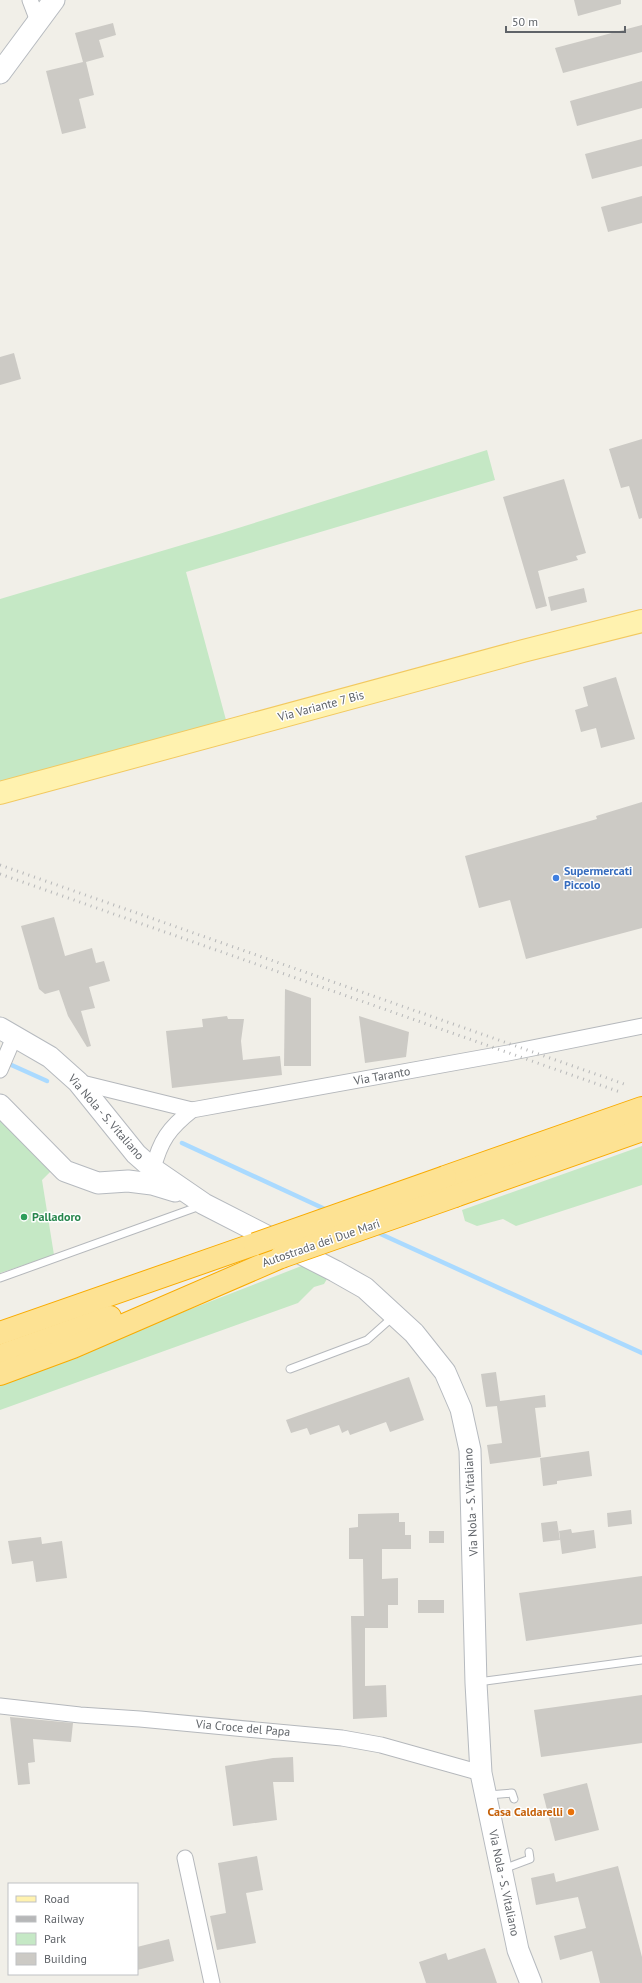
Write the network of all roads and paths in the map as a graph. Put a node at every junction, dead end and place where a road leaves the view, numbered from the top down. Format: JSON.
{"nodes":[{"id":1,"x":30,"y":0,"type":"edge"},
{"id":2,"x":54,"y":0,"type":"edge"},
{"id":3,"x":38,"y":22,"type":"junction"},
{"id":4,"x":2,"y":67,"type":"edge"},
{"id":5,"x":642,"y":621,"type":"edge"},
{"id":6,"x":0,"y":793,"type":"edge"},
{"id":7,"x":642,"y":1026,"type":"edge"},
{"id":8,"x":7,"y":1032,"type":"edge"},
{"id":9,"x":0,"y":1069,"type":"edge"},
{"id":10,"x":78,"y":1082,"type":"junction"},
{"id":11,"x":0,"y":1105,"type":"edge"},
{"id":12,"x":642,"y":1108,"type":"edge"},
{"id":13,"x":192,"y":1110,"type":"junction"},
{"id":14,"x":642,"y":1130,"type":"edge"},
{"id":15,"x":153,"y":1169,"type":"junction"},
{"id":16,"x":128,"y":1181,"type":"junction"},
{"id":17,"x":450,"y":1186,"type":"junction"},
{"id":18,"x":204,"y":1204,"type":"junction"},
{"id":19,"x":281,"y":1257,"type":"junction"},
{"id":20,"x":0,"y":1278,"type":"edge"},
{"id":21,"x":396,"y":1315,"type":"junction"},
{"id":22,"x":0,"y":1333,"type":"edge"},
{"id":23,"x":0,"y":1356,"type":"edge"},
{"id":24,"x":290,"y":1369,"type":"dead end"},
{"id":25,"x":0,"y":1374,"type":"edge"},
{"id":26,"x":642,"y":1660,"type":"edge"},
{"id":27,"x":476,"y":1682,"type":"junction"},
{"id":28,"x":0,"y":1706,"type":"edge"},
{"id":29,"x":481,"y":1773,"type":"junction"},
{"id":30,"x":486,"y":1795,"type":"junction"},
{"id":31,"x":514,"y":1799,"type":"dead end"},
{"id":32,"x":528,"y":1852,"type":"dead end"},
{"id":33,"x":185,"y":1858,"type":"dead end"},
{"id":34,"x":501,"y":1869,"type":"junction"},
{"id":35,"x":212,"y":1983,"type":"edge"},
{"id":36,"x":531,"y":1983,"type":"edge"}],
"edges":[{"from":1,"to":3,"type":"street"},
{"from":2,"to":3,"type":"main road"},
{"from":3,"to":4,"type":"main road"},
{"from":5,"to":6,"type":"main road","name":"Via Variante 7 Bis"},
{"from":7,"to":13,"type":"street","name":"Via Taranto"},
{"from":8,"to":9,"type":"street"},
{"from":8,"to":10,"type":"main road","name":"Via Nola - S. Vitaliano"},
{"from":10,"to":13,"type":"street"},
{"from":10,"to":15,"type":"main road","name":"Via Nola - S. Vitaliano"},
{"from":11,"to":16,"type":"main road"},
{"from":12,"to":17,"type":"highway","name":"Autostrada dei Due Mari"},
{"from":13,"to":15,"type":"street","name":"Via Taranto"},
{"from":14,"to":17,"type":"highway","name":"Autostrada dei Due Mari"},
{"from":15,"to":16,"type":"main road"},
{"from":15,"to":18,"type":"main road","name":"Via Nola - S. Vitaliano"},
{"from":16,"to":18,"type":"main road"},
{"from":17,"to":19,"type":"highway","name":"Autostrada dei Due Mari","bridge":true},
{"from":17,"to":22,"type":"highway","name":"Autostrada dei Due Mari","bridge":true},
{"from":18,"to":20,"type":"lane"},
{"from":18,"to":21,"type":"main road","name":"Via Nola - S. Vitaliano"},
{"from":19,"to":23,"type":"highway","name":"Autostrada dei Due Mari"},
{"from":19,"to":25,"type":"highway"},
{"from":21,"to":24,"type":"lane"},
{"from":21,"to":27,"type":"main road","name":"Via Nola - S. Vitaliano"},
{"from":26,"to":27,"type":"lane"},
{"from":27,"to":29,"type":"main road","name":"Via Nola - S. Vitaliano"},
{"from":28,"to":29,"type":"street","name":"Via Croce del Papa"},
{"from":29,"to":30,"type":"main road","name":"Via Nola - S. Vitaliano"},
{"from":30,"to":31,"type":"lane"},
{"from":30,"to":34,"type":"main road","name":"Via Nola - S. Vitaliano"},
{"from":32,"to":34,"type":"lane"},
{"from":33,"to":35,"type":"street"},
{"from":34,"to":36,"type":"main road","name":"Via Nola - S. Vitaliano"}]}
